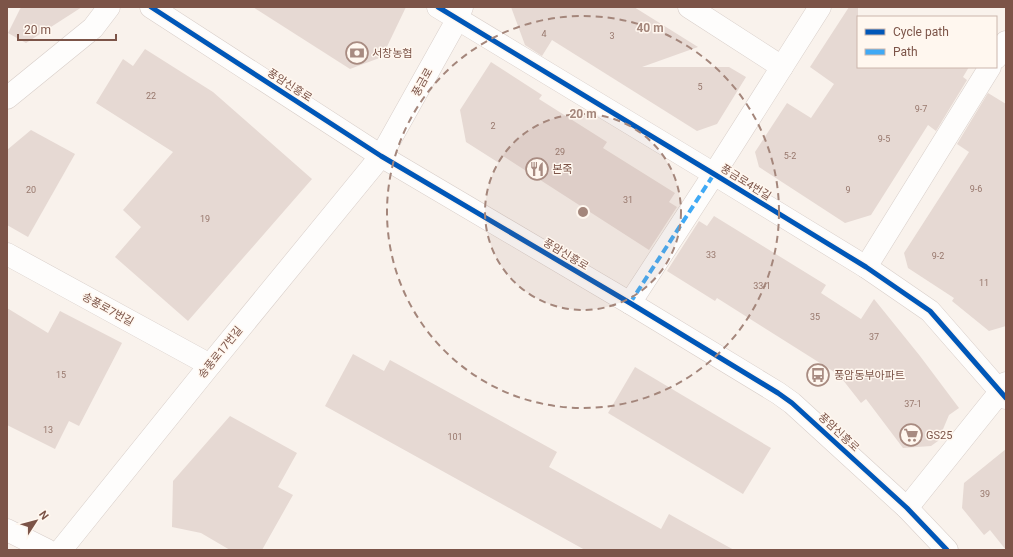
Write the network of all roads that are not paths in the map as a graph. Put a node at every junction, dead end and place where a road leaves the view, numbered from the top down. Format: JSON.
{"nodes":[{"id":1,"x":109,"y":7,"type":"edge"},
{"id":2,"x":151,"y":7,"type":"edge"},
{"id":3,"x":438,"y":7,"type":"edge"},
{"id":4,"x":690,"y":7,"type":"edge"},
{"id":5,"x":820,"y":7,"type":"edge"},
{"id":6,"x":460,"y":13,"type":"edge"},
{"id":7,"x":1006,"y":42,"type":"edge"},
{"id":8,"x":997,"y":56,"type":"edge"},
{"id":9,"x":782,"y":66,"type":"junction"},
{"id":10,"x":989,"y":68,"type":"edge"},
{"id":11,"x":7,"y":98,"type":"edge"},
{"id":12,"x":381,"y":156,"type":"junction"},
{"id":13,"x":714,"y":174,"type":"junction"},
{"id":14,"x":7,"y":254,"type":"edge"},
{"id":15,"x":866,"y":267,"type":"junction"},
{"id":16,"x":630,"y":303,"type":"junction"},
{"id":17,"x":210,"y":365,"type":"junction"},
{"id":18,"x":1004,"y":391,"type":"edge"},
{"id":19,"x":907,"y":508,"type":"junction"},
{"id":20,"x":7,"y":530,"type":"edge"},
{"id":21,"x":47,"y":550,"type":"edge"},
{"id":22,"x":61,"y":550,"type":"edge"},
{"id":23,"x":947,"y":550,"type":"edge"}],
"edges":[{"from":1,"to":11,"type":"street"},
{"from":2,"to":12,"type":"street","name":"풍암신흥로"},
{"from":3,"to":6,"type":"street","name":"풍금로4번길"},
{"from":4,"to":9,"type":"street"},
{"from":5,"to":9,"type":"street","name":"풍금로4번길"},
{"from":6,"to":12,"type":"street","name":"풍금로"},
{"from":6,"to":13,"type":"street","name":"풍금로4번길"},
{"from":7,"to":8,"type":"street"},
{"from":9,"to":13,"type":"street","name":"풍금로4번길"},
{"from":10,"to":15,"type":"street"},
{"from":12,"to":16,"type":"street","name":"풍암신흥로"},
{"from":12,"to":17,"type":"street","name":"송풍로17번길"},
{"from":13,"to":15,"type":"street","name":"풍금로4번길"},
{"from":13,"to":16,"type":"street"},
{"from":14,"to":17,"type":"street","name":"송풍로7번길"},
{"from":15,"to":18,"type":"street","name":"풍금로4번길"},
{"from":16,"to":19,"type":"street","name":"풍암신흥로"},
{"from":17,"to":22,"type":"street","name":"송풍로17번길"},
{"from":18,"to":19,"type":"street"},
{"from":19,"to":23,"type":"street","name":"풍암신흥로"},
{"from":20,"to":21,"type":"street"}]}
